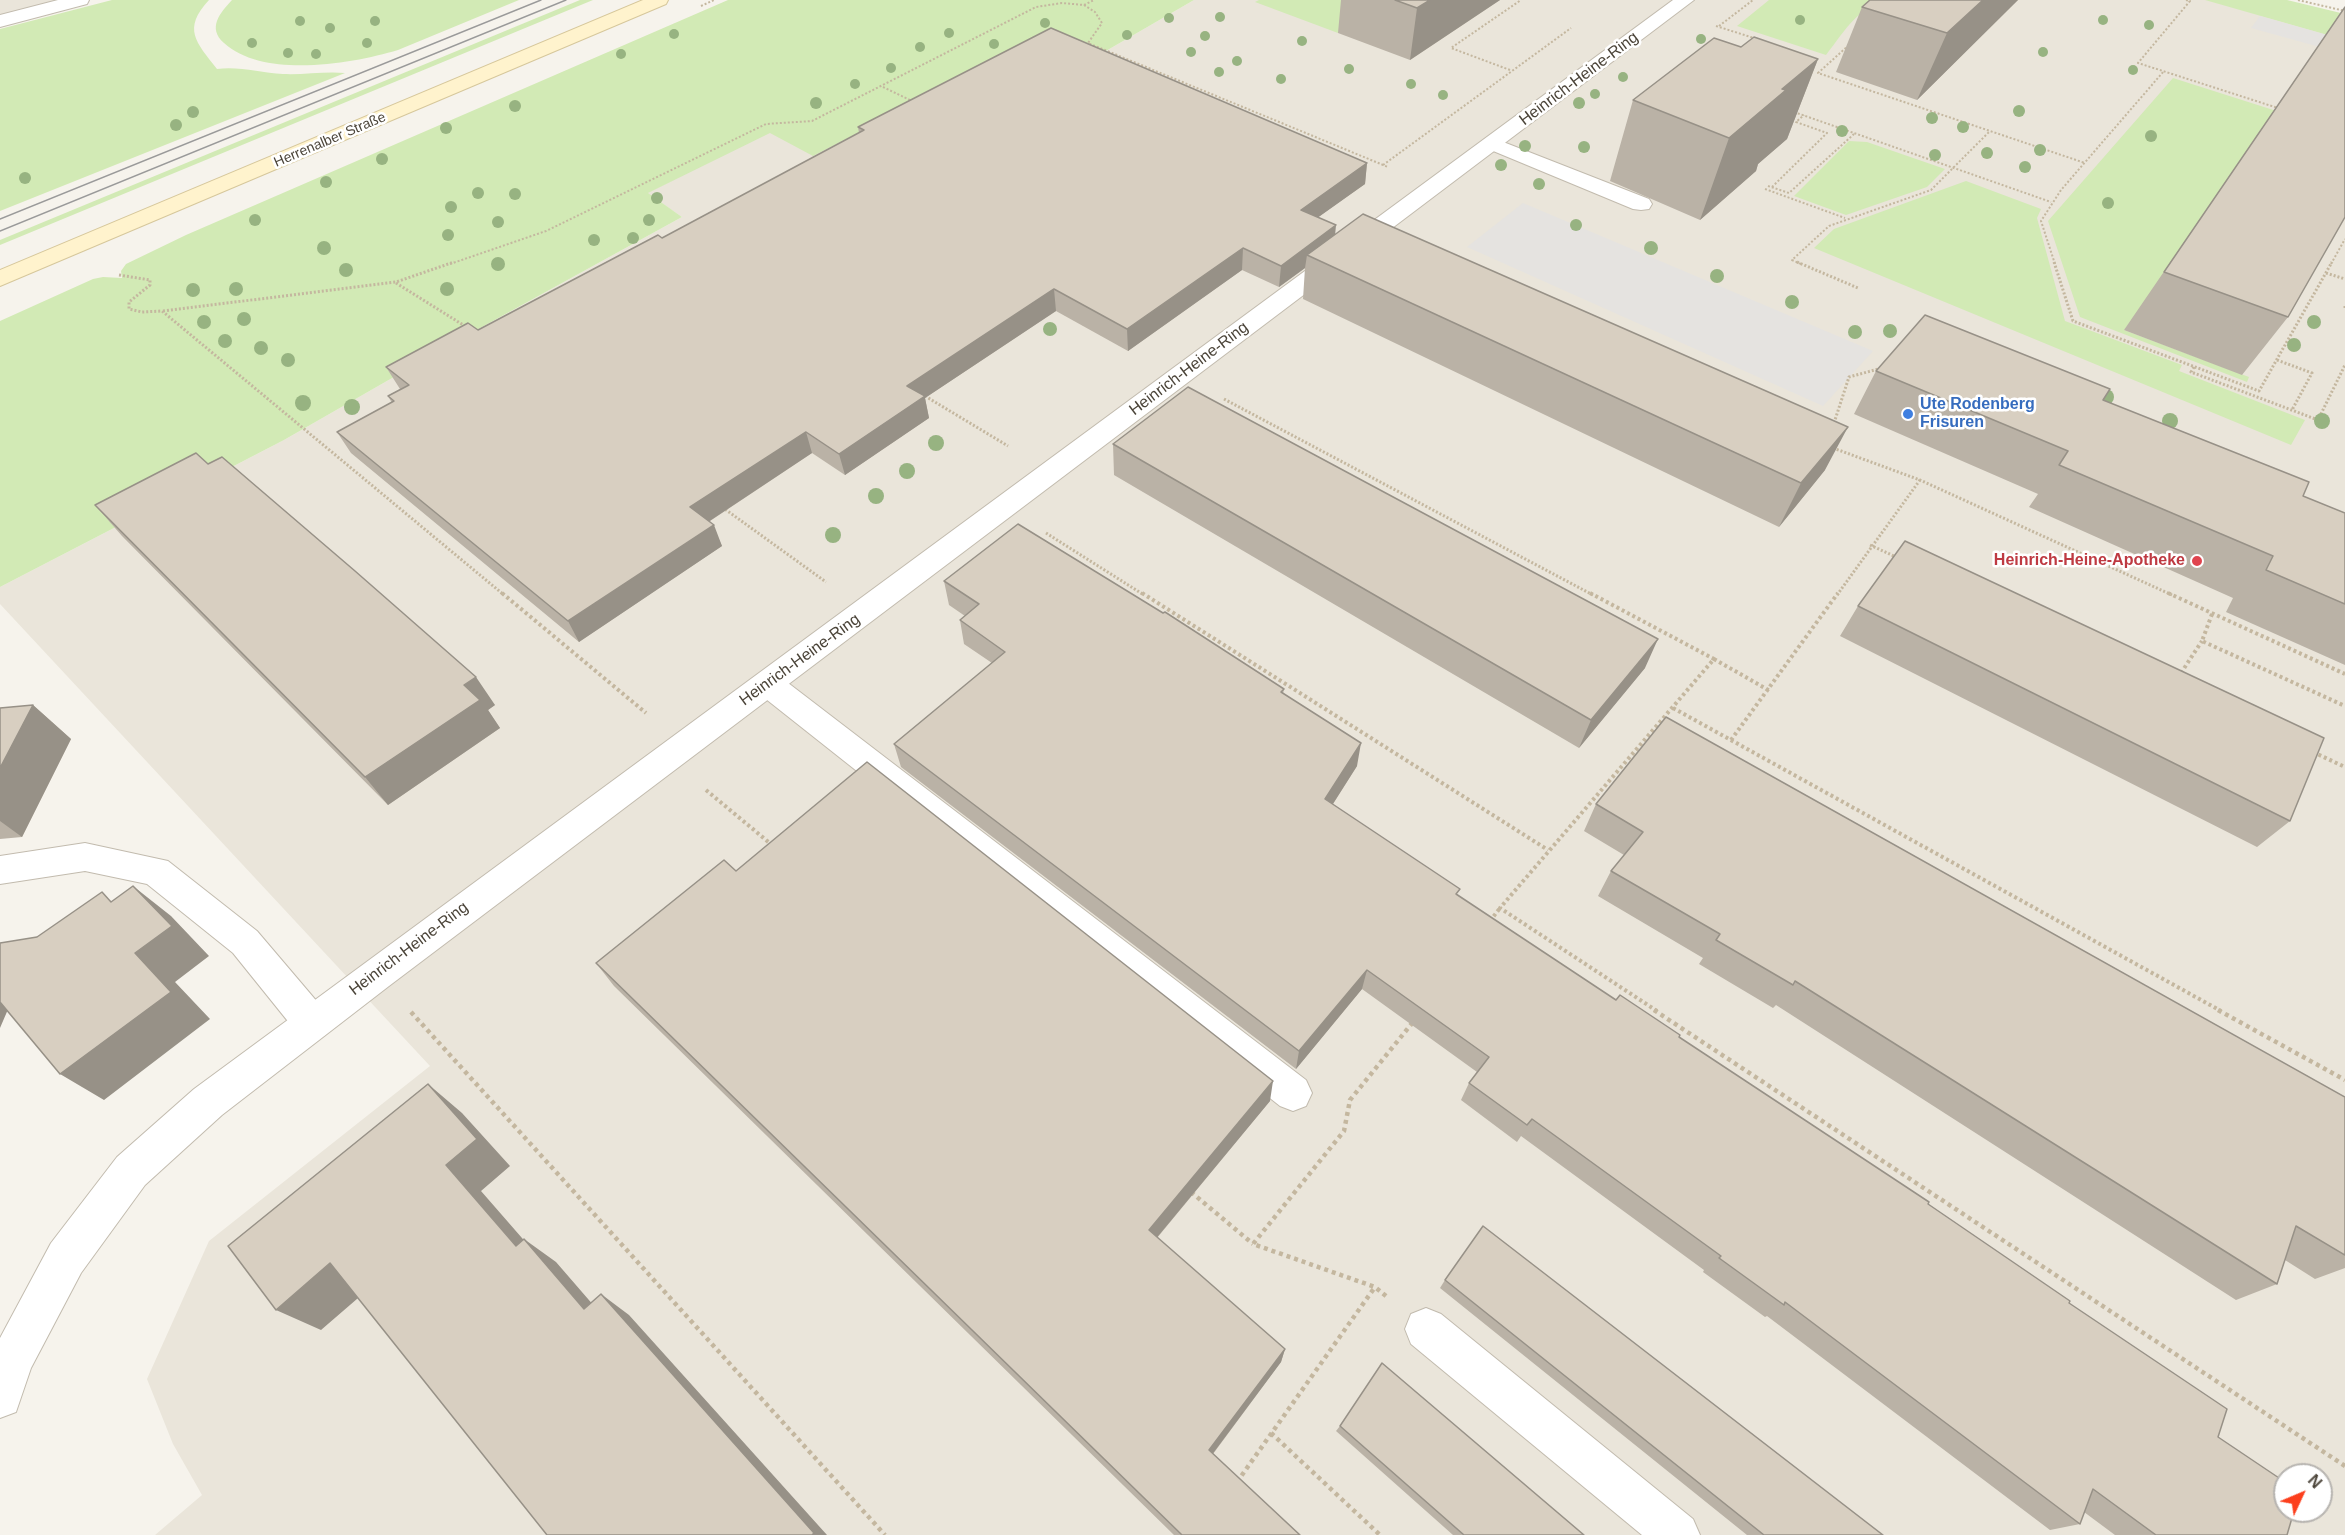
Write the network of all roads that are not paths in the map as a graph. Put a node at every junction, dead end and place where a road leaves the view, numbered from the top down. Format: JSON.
{"nodes":[{"id":1,"x":80,"y":0,"type":"edge"},
{"id":2,"x":658,"y":0,"type":"edge"},
{"id":3,"x":1685,"y":0,"type":"edge"},
{"id":4,"x":0,"y":21,"type":"edge"},
{"id":5,"x":1493,"y":144,"type":"junction"},
{"id":6,"x":1641,"y":204,"type":"dead end"},
{"id":7,"x":0,"y":279,"type":"edge"},
{"id":8,"x":768,"y":684,"type":"junction"},
{"id":9,"x":0,"y":870,"type":"edge"},
{"id":10,"x":312,"y":1023,"type":"junction"},
{"id":11,"x":1293,"y":1093,"type":"dead end"},
{"id":12,"x":1426,"y":1329,"type":"dead end"},
{"id":13,"x":0,"y":1396,"type":"edge"},
{"id":14,"x":1677,"y":1535,"type":"edge"}],
"edges":[{"from":1,"to":4,"type":"street"},
{"from":2,"to":7,"type":"main road","name":"Herrenalber Straße"},
{"from":3,"to":5,"type":"street","name":"Heinrich-Heine-Ring"},
{"from":5,"to":6,"type":"lane"},
{"from":5,"to":8,"type":"street","name":"Heinrich-Heine-Ring"},
{"from":8,"to":10,"type":"street","name":"Heinrich-Heine-Ring"},
{"from":8,"to":11,"type":"lane"},
{"from":9,"to":10,"type":"lane"},
{"from":10,"to":13,"type":"street","name":"Heinrich-Heine-Ring"},
{"from":12,"to":14,"type":"lane"}]}
